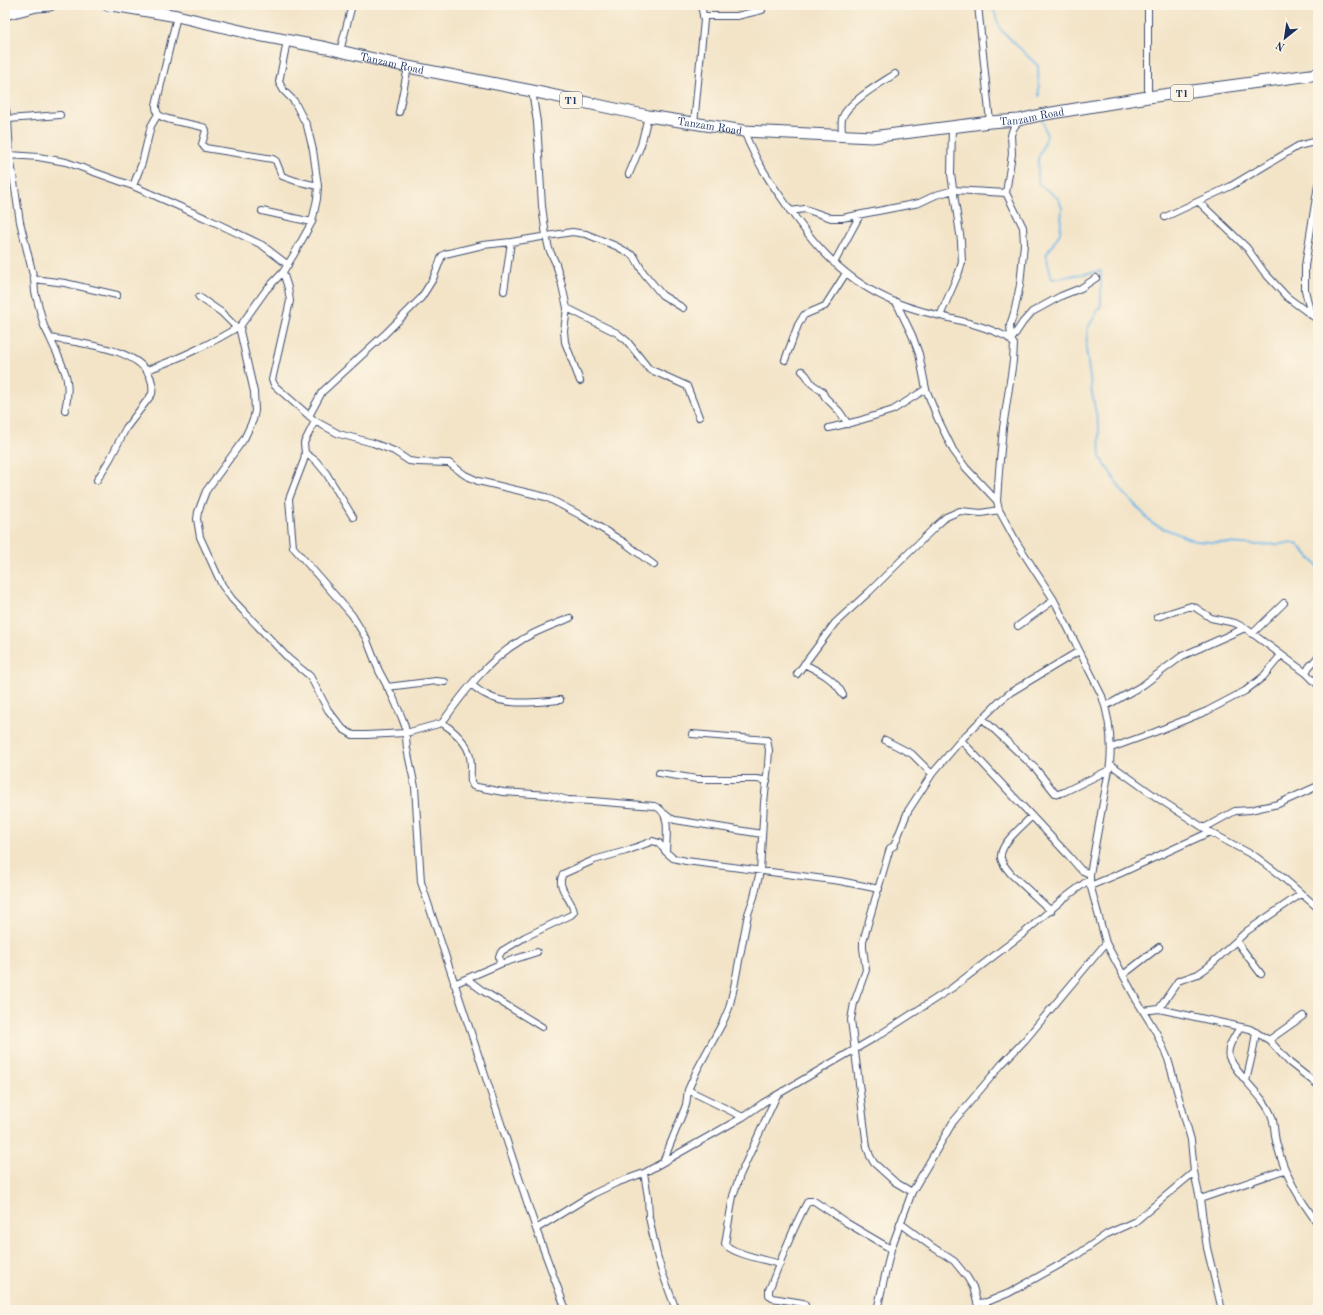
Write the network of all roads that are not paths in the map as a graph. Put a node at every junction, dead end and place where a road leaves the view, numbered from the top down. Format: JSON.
{"nodes":[{"id":1,"x":50,"y":5,"type":"edge"},
{"id":2,"x":108,"y":5,"type":"edge"},
{"id":3,"x":352,"y":5,"type":"edge"},
{"id":4,"x":701,"y":5,"type":"edge"},
{"id":5,"x":978,"y":5,"type":"edge"},
{"id":6,"x":1148,"y":5,"type":"edge"},
{"id":7,"x":38,"y":6,"type":"edge"},
{"id":8,"x":762,"y":10,"type":"dead end"},
{"id":9,"x":5,"y":14,"type":"edge"},
{"id":10,"x":177,"y":16,"type":"junction"},
{"id":11,"x":703,"y":16,"type":"junction"},
{"id":12,"x":287,"y":41,"type":"junction"},
{"id":13,"x":340,"y":51,"type":"junction"},
{"id":14,"x":408,"y":67,"type":"junction"},
{"id":15,"x":895,"y":74,"type":"dead end"},
{"id":16,"x":1318,"y":74,"type":"edge"},
{"id":17,"x":532,"y":91,"type":"junction"},
{"id":18,"x":1148,"y":97,"type":"junction"},
{"id":19,"x":5,"y":106,"type":"edge"},
{"id":20,"x":399,"y":112,"type":"dead end"},
{"id":21,"x":158,"y":114,"type":"junction"},
{"id":22,"x":60,"y":116,"type":"dead end"},
{"id":23,"x":648,"y":116,"type":"junction"},
{"id":24,"x":8,"y":119,"type":"junction"},
{"id":25,"x":1019,"y":120,"type":"junction"},
{"id":26,"x":990,"y":122,"type":"junction"},
{"id":27,"x":694,"y":124,"type":"junction"},
{"id":28,"x":952,"y":127,"type":"junction"},
{"id":29,"x":744,"y":131,"type":"junction"},
{"id":30,"x":842,"y":135,"type":"junction"},
{"id":31,"x":1318,"y":141,"type":"edge"},
{"id":32,"x":10,"y":155,"type":"junction"},
{"id":33,"x":629,"y":174,"type":"dead end"},
{"id":34,"x":133,"y":186,"type":"junction"},
{"id":35,"x":318,"y":186,"type":"junction"},
{"id":36,"x":1318,"y":186,"type":"edge"},
{"id":37,"x":954,"y":190,"type":"junction"},
{"id":38,"x":1006,"y":193,"type":"junction"},
{"id":39,"x":1199,"y":202,"type":"junction"},
{"id":40,"x":262,"y":211,"type":"dead end"},
{"id":41,"x":790,"y":211,"type":"junction"},
{"id":42,"x":860,"y":215,"type":"junction"},
{"id":43,"x":1165,"y":218,"type":"dead end"},
{"id":44,"x":312,"y":222,"type":"junction"},
{"id":45,"x":546,"y":236,"type":"junction"},
{"id":46,"x":511,"y":242,"type":"junction"},
{"id":47,"x":834,"y":263,"type":"junction"},
{"id":48,"x":288,"y":265,"type":"junction"},
{"id":49,"x":283,"y":272,"type":"junction"},
{"id":50,"x":846,"y":274,"type":"junction"},
{"id":51,"x":1096,"y":278,"type":"dead end"},
{"id":52,"x":34,"y":279,"type":"junction"},
{"id":53,"x":504,"y":291,"type":"dead end"},
{"id":54,"x":117,"y":294,"type":"dead end"},
{"id":55,"x":199,"y":297,"type":"dead end"},
{"id":56,"x":896,"y":302,"type":"junction"},
{"id":57,"x":567,"y":308,"type":"junction"},
{"id":58,"x":683,"y":308,"type":"dead end"},
{"id":59,"x":1311,"y":315,"type":"junction"},
{"id":60,"x":940,"y":316,"type":"junction"},
{"id":61,"x":1318,"y":320,"type":"edge"},
{"id":62,"x":238,"y":326,"type":"junction"},
{"id":63,"x":50,"y":338,"type":"junction"},
{"id":64,"x":1011,"y":340,"type":"junction"},
{"id":65,"x":785,"y":360,"type":"dead end"},
{"id":66,"x":147,"y":370,"type":"junction"},
{"id":67,"x":802,"y":371,"type":"dead end"},
{"id":68,"x":580,"y":381,"type":"dead end"},
{"id":69,"x":926,"y":389,"type":"junction"},
{"id":70,"x":65,"y":410,"type":"dead end"},
{"id":71,"x":309,"y":416,"type":"junction"},
{"id":72,"x":699,"y":417,"type":"dead end"},
{"id":73,"x":315,"y":421,"type":"junction"},
{"id":74,"x":848,"y":424,"type":"junction"},
{"id":75,"x":829,"y":428,"type":"dead end"},
{"id":76,"x":305,"y":453,"type":"junction"},
{"id":77,"x":97,"y":480,"type":"dead end"},
{"id":78,"x":997,"y":501,"type":"junction"},
{"id":79,"x":999,"y":510,"type":"junction"},
{"id":80,"x":353,"y":517,"type":"dead end"},
{"id":81,"x":654,"y":565,"type":"dead end"},
{"id":82,"x":1054,"y":600,"type":"junction"},
{"id":83,"x":1284,"y":603,"type":"dead end"},
{"id":84,"x":1157,"y":617,"type":"dead end"},
{"id":85,"x":570,"y":618,"type":"dead end"},
{"id":86,"x":1018,"y":626,"type":"dead end"},
{"id":87,"x":1245,"y":628,"type":"junction"},
{"id":88,"x":1252,"y":634,"type":"junction"},
{"id":89,"x":1080,"y":651,"type":"junction"},
{"id":90,"x":1281,"y":655,"type":"junction"},
{"id":91,"x":1318,"y":657,"type":"edge"},
{"id":92,"x":804,"y":664,"type":"junction"},
{"id":93,"x":1306,"y":673,"type":"junction"},
{"id":94,"x":796,"y":674,"type":"dead end"},
{"id":95,"x":445,"y":682,"type":"dead end"},
{"id":96,"x":472,"y":685,"type":"junction"},
{"id":97,"x":1318,"y":685,"type":"edge"},
{"id":98,"x":387,"y":687,"type":"junction"},
{"id":99,"x":843,"y":695,"type":"dead end"},
{"id":100,"x":560,"y":700,"type":"dead end"},
{"id":101,"x":1106,"y":706,"type":"junction"},
{"id":102,"x":983,"y":719,"type":"junction"},
{"id":103,"x":442,"y":722,"type":"junction"},
{"id":104,"x":406,"y":733,"type":"junction"},
{"id":105,"x":692,"y":734,"type":"dead end"},
{"id":106,"x":885,"y":740,"type":"dead end"},
{"id":107,"x":961,"y":740,"type":"junction"},
{"id":108,"x":1111,"y":748,"type":"junction"},
{"id":109,"x":1109,"y":767,"type":"junction"},
{"id":110,"x":659,"y":773,"type":"dead end"},
{"id":111,"x":932,"y":774,"type":"junction"},
{"id":112,"x":767,"y":781,"type":"junction"},
{"id":113,"x":1318,"y":786,"type":"edge"},
{"id":114,"x":665,"y":814,"type":"junction"},
{"id":115,"x":1032,"y":816,"type":"junction"},
{"id":116,"x":1207,"y":830,"type":"junction"},
{"id":117,"x":762,"y":834,"type":"junction"},
{"id":118,"x":666,"y":852,"type":"junction"},
{"id":119,"x":760,"y":871,"type":"junction"},
{"id":120,"x":1090,"y":880,"type":"junction"},
{"id":121,"x":879,"y":889,"type":"junction"},
{"id":122,"x":1301,"y":894,"type":"junction"},
{"id":123,"x":1318,"y":907,"type":"edge"},
{"id":124,"x":1051,"y":911,"type":"junction"},
{"id":125,"x":1237,"y":942,"type":"junction"},
{"id":126,"x":1106,"y":943,"type":"junction"},
{"id":127,"x":1159,"y":947,"type":"dead end"},
{"id":128,"x":537,"y":952,"type":"dead end"},
{"id":129,"x":500,"y":964,"type":"junction"},
{"id":130,"x":1261,"y":974,"type":"dead end"},
{"id":131,"x":1123,"y":975,"type":"junction"},
{"id":132,"x":466,"y":979,"type":"junction"},
{"id":133,"x":454,"y":984,"type":"junction"},
{"id":134,"x":1159,"y":1009,"type":"junction"},
{"id":135,"x":1143,"y":1011,"type":"junction"},
{"id":136,"x":1302,"y":1016,"type":"dead end"},
{"id":137,"x":542,"y":1027,"type":"dead end"},
{"id":138,"x":1240,"y":1027,"type":"junction"},
{"id":139,"x":1256,"y":1032,"type":"junction"},
{"id":140,"x":1270,"y":1040,"type":"junction"},
{"id":141,"x":855,"y":1049,"type":"junction"},
{"id":142,"x":1246,"y":1081,"type":"junction"},
{"id":143,"x":1318,"y":1085,"type":"edge"},
{"id":144,"x":688,"y":1090,"type":"junction"},
{"id":145,"x":777,"y":1095,"type":"junction"},
{"id":146,"x":743,"y":1117,"type":"junction"},
{"id":147,"x":663,"y":1162,"type":"junction"},
{"id":148,"x":1284,"y":1170,"type":"junction"},
{"id":149,"x":1194,"y":1172,"type":"junction"},
{"id":150,"x":644,"y":1173,"type":"junction"},
{"id":151,"x":912,"y":1192,"type":"junction"},
{"id":152,"x":1200,"y":1199,"type":"junction"},
{"id":153,"x":900,"y":1223,"type":"junction"},
{"id":154,"x":1318,"y":1224,"type":"edge"},
{"id":155,"x":536,"y":1229,"type":"junction"},
{"id":156,"x":891,"y":1248,"type":"junction"},
{"id":157,"x":780,"y":1264,"type":"junction"},
{"id":158,"x":978,"y":1303,"type":"junction"},
{"id":159,"x":566,"y":1310,"type":"edge"},
{"id":160,"x":676,"y":1310,"type":"edge"},
{"id":161,"x":806,"y":1310,"type":"edge"},
{"id":162,"x":877,"y":1310,"type":"edge"},
{"id":163,"x":979,"y":1310,"type":"edge"},
{"id":164,"x":1222,"y":1310,"type":"edge"}],
"edges":[{"from":1,"to":7,"type":"highway"},
{"from":2,"to":10,"type":"highway","name":"Tanzam Road","number":"T1"},
{"from":3,"to":13,"type":"street"},
{"from":4,"to":11,"type":"street"},
{"from":5,"to":26,"type":"street"},
{"from":6,"to":18,"type":"street"},
{"from":7,"to":9,"type":"highway"},
{"from":8,"to":11,"type":"street"},
{"from":10,"to":12,"type":"highway","name":"Tanzam Road","number":"T1"},
{"from":10,"to":21,"type":"street"},
{"from":11,"to":27,"type":"street"},
{"from":12,"to":13,"type":"highway","name":"Tanzam Road","number":"T1"},
{"from":12,"to":35,"type":"street"},
{"from":13,"to":14,"type":"highway","name":"Tanzam Road","number":"T1"},
{"from":14,"to":17,"type":"highway","name":"Tanzam Road","number":"T1"},
{"from":14,"to":20,"type":"street"},
{"from":15,"to":30,"type":"street"},
{"from":16,"to":18,"type":"highway","name":"Tanzam Road","number":"T1"},
{"from":17,"to":23,"type":"highway","name":"Tanzam Road","number":"T1"},
{"from":17,"to":45,"type":"street"},
{"from":18,"to":25,"type":"highway","name":"Tanzam Road","number":"T1"},
{"from":19,"to":24,"type":"street"},
{"from":21,"to":34,"type":"street"},
{"from":21,"to":35,"type":"street"},
{"from":22,"to":24,"type":"street"},
{"from":23,"to":27,"type":"highway","name":"Tanzam Road","number":"T1"},
{"from":23,"to":33,"type":"street"},
{"from":24,"to":32,"type":"street"},
{"from":25,"to":26,"type":"highway","name":"Tanzam Road","number":"T1"},
{"from":25,"to":38,"type":"street"},
{"from":26,"to":28,"type":"highway","name":"Tanzam Road","number":"T1"},
{"from":27,"to":29,"type":"highway","name":"Tanzam Road","number":"T1"},
{"from":28,"to":30,"type":"highway","name":"Tanzam Road","number":"T1"},
{"from":28,"to":37,"type":"street"},
{"from":29,"to":30,"type":"highway","name":"Tanzam Road","number":"T1"},
{"from":29,"to":41,"type":"street"},
{"from":31,"to":39,"type":"street"},
{"from":32,"to":34,"type":"street"},
{"from":32,"to":52,"type":"street"},
{"from":34,"to":48,"type":"street"},
{"from":35,"to":44,"type":"street"},
{"from":36,"to":59,"type":"street"},
{"from":37,"to":38,"type":"street"},
{"from":37,"to":42,"type":"street"},
{"from":37,"to":60,"type":"street"},
{"from":38,"to":64,"type":"street"},
{"from":39,"to":43,"type":"street"},
{"from":39,"to":59,"type":"street"},
{"from":40,"to":44,"type":"street"},
{"from":41,"to":42,"type":"street"},
{"from":41,"to":47,"type":"street"},
{"from":42,"to":47,"type":"street"},
{"from":44,"to":48,"type":"street"},
{"from":45,"to":46,"type":"street"},
{"from":45,"to":57,"type":"street"},
{"from":45,"to":58,"type":"street"},
{"from":46,"to":53,"type":"street"},
{"from":46,"to":71,"type":"street"},
{"from":47,"to":50,"type":"street"},
{"from":48,"to":49,"type":"street"},
{"from":49,"to":62,"type":"street"},
{"from":49,"to":71,"type":"street"},
{"from":50,"to":56,"type":"street"},
{"from":50,"to":65,"type":"street"},
{"from":51,"to":64,"type":"street"},
{"from":52,"to":54,"type":"street"},
{"from":52,"to":63,"type":"street"},
{"from":55,"to":62,"type":"street"},
{"from":56,"to":60,"type":"street"},
{"from":56,"to":69,"type":"street"},
{"from":57,"to":68,"type":"street"},
{"from":57,"to":72,"type":"street"},
{"from":59,"to":61,"type":"street"},
{"from":60,"to":64,"type":"street"},
{"from":62,"to":66,"type":"street"},
{"from":62,"to":104,"type":"street"},
{"from":63,"to":66,"type":"street"},
{"from":63,"to":70,"type":"street"},
{"from":64,"to":78,"type":"street"},
{"from":66,"to":77,"type":"street"},
{"from":67,"to":74,"type":"street"},
{"from":69,"to":74,"type":"street"},
{"from":69,"to":78,"type":"street"},
{"from":71,"to":73,"type":"street"},
{"from":73,"to":76,"type":"street"},
{"from":73,"to":81,"type":"street"},
{"from":74,"to":75,"type":"street"},
{"from":76,"to":80,"type":"street"},
{"from":76,"to":98,"type":"street"},
{"from":78,"to":79,"type":"street"},
{"from":79,"to":82,"type":"street"},
{"from":79,"to":92,"type":"street"},
{"from":82,"to":86,"type":"street"},
{"from":82,"to":89,"type":"street"},
{"from":83,"to":88,"type":"street"},
{"from":84,"to":87,"type":"street"},
{"from":85,"to":96,"type":"street"},
{"from":87,"to":88,"type":"street"},
{"from":87,"to":101,"type":"street"},
{"from":88,"to":90,"type":"street"},
{"from":89,"to":101,"type":"street"},
{"from":89,"to":102,"type":"street"},
{"from":90,"to":93,"type":"street"},
{"from":90,"to":108,"type":"street"},
{"from":91,"to":93,"type":"street"},
{"from":92,"to":94,"type":"street"},
{"from":92,"to":99,"type":"street"},
{"from":93,"to":97,"type":"street"},
{"from":95,"to":98,"type":"street"},
{"from":96,"to":100,"type":"street"},
{"from":96,"to":103,"type":"street"},
{"from":98,"to":104,"type":"street"},
{"from":101,"to":108,"type":"street"},
{"from":102,"to":107,"type":"street"},
{"from":102,"to":109,"type":"street"},
{"from":103,"to":104,"type":"street"},
{"from":103,"to":114,"type":"street"},
{"from":104,"to":133,"type":"street"},
{"from":105,"to":112,"type":"street"},
{"from":106,"to":111,"type":"street"},
{"from":107,"to":111,"type":"street"},
{"from":107,"to":115,"type":"street"},
{"from":108,"to":109,"type":"street"},
{"from":109,"to":116,"type":"street"},
{"from":109,"to":120,"type":"street"},
{"from":110,"to":112,"type":"street"},
{"from":111,"to":121,"type":"street"},
{"from":112,"to":117,"type":"street"},
{"from":113,"to":116,"type":"street"},
{"from":114,"to":117,"type":"street"},
{"from":114,"to":118,"type":"street"},
{"from":115,"to":120,"type":"street"},
{"from":115,"to":124,"type":"street"},
{"from":116,"to":120,"type":"street"},
{"from":116,"to":122,"type":"street"},
{"from":117,"to":119,"type":"street"},
{"from":118,"to":119,"type":"street"},
{"from":118,"to":129,"type":"street"},
{"from":119,"to":121,"type":"street"},
{"from":119,"to":144,"type":"street"},
{"from":120,"to":124,"type":"street"},
{"from":120,"to":126,"type":"street"},
{"from":121,"to":141,"type":"street"},
{"from":122,"to":123,"type":"street"},
{"from":122,"to":125,"type":"street"},
{"from":124,"to":141,"type":"street"},
{"from":125,"to":130,"type":"street"},
{"from":125,"to":134,"type":"street"},
{"from":126,"to":131,"type":"street"},
{"from":126,"to":151,"type":"street"},
{"from":127,"to":131,"type":"street"},
{"from":128,"to":129,"type":"street"},
{"from":129,"to":132,"type":"street"},
{"from":131,"to":135,"type":"street"},
{"from":132,"to":133,"type":"street"},
{"from":132,"to":137,"type":"street"},
{"from":133,"to":155,"type":"street"},
{"from":134,"to":135,"type":"street"},
{"from":134,"to":138,"type":"street"},
{"from":135,"to":149,"type":"street"},
{"from":136,"to":140,"type":"street"},
{"from":138,"to":139,"type":"street"},
{"from":138,"to":142,"type":"street"},
{"from":139,"to":140,"type":"street"},
{"from":139,"to":142,"type":"street"},
{"from":140,"to":143,"type":"street"},
{"from":141,"to":145,"type":"street"},
{"from":141,"to":151,"type":"street"},
{"from":142,"to":148,"type":"street"},
{"from":144,"to":146,"type":"street"},
{"from":144,"to":147,"type":"street"},
{"from":145,"to":146,"type":"street"},
{"from":145,"to":157,"type":"street"},
{"from":146,"to":147,"type":"street"},
{"from":147,"to":150,"type":"street"},
{"from":148,"to":152,"type":"street"},
{"from":148,"to":154,"type":"street"},
{"from":149,"to":152,"type":"street"},
{"from":149,"to":158,"type":"street"},
{"from":150,"to":155,"type":"street"},
{"from":150,"to":160,"type":"street"},
{"from":151,"to":153,"type":"street"},
{"from":152,"to":164,"type":"street"},
{"from":153,"to":156,"type":"street"},
{"from":153,"to":158,"type":"street"},
{"from":155,"to":159,"type":"street"},
{"from":156,"to":157,"type":"street"},
{"from":156,"to":162,"type":"street"},
{"from":157,"to":161,"type":"street"},
{"from":158,"to":163,"type":"street"}]}
